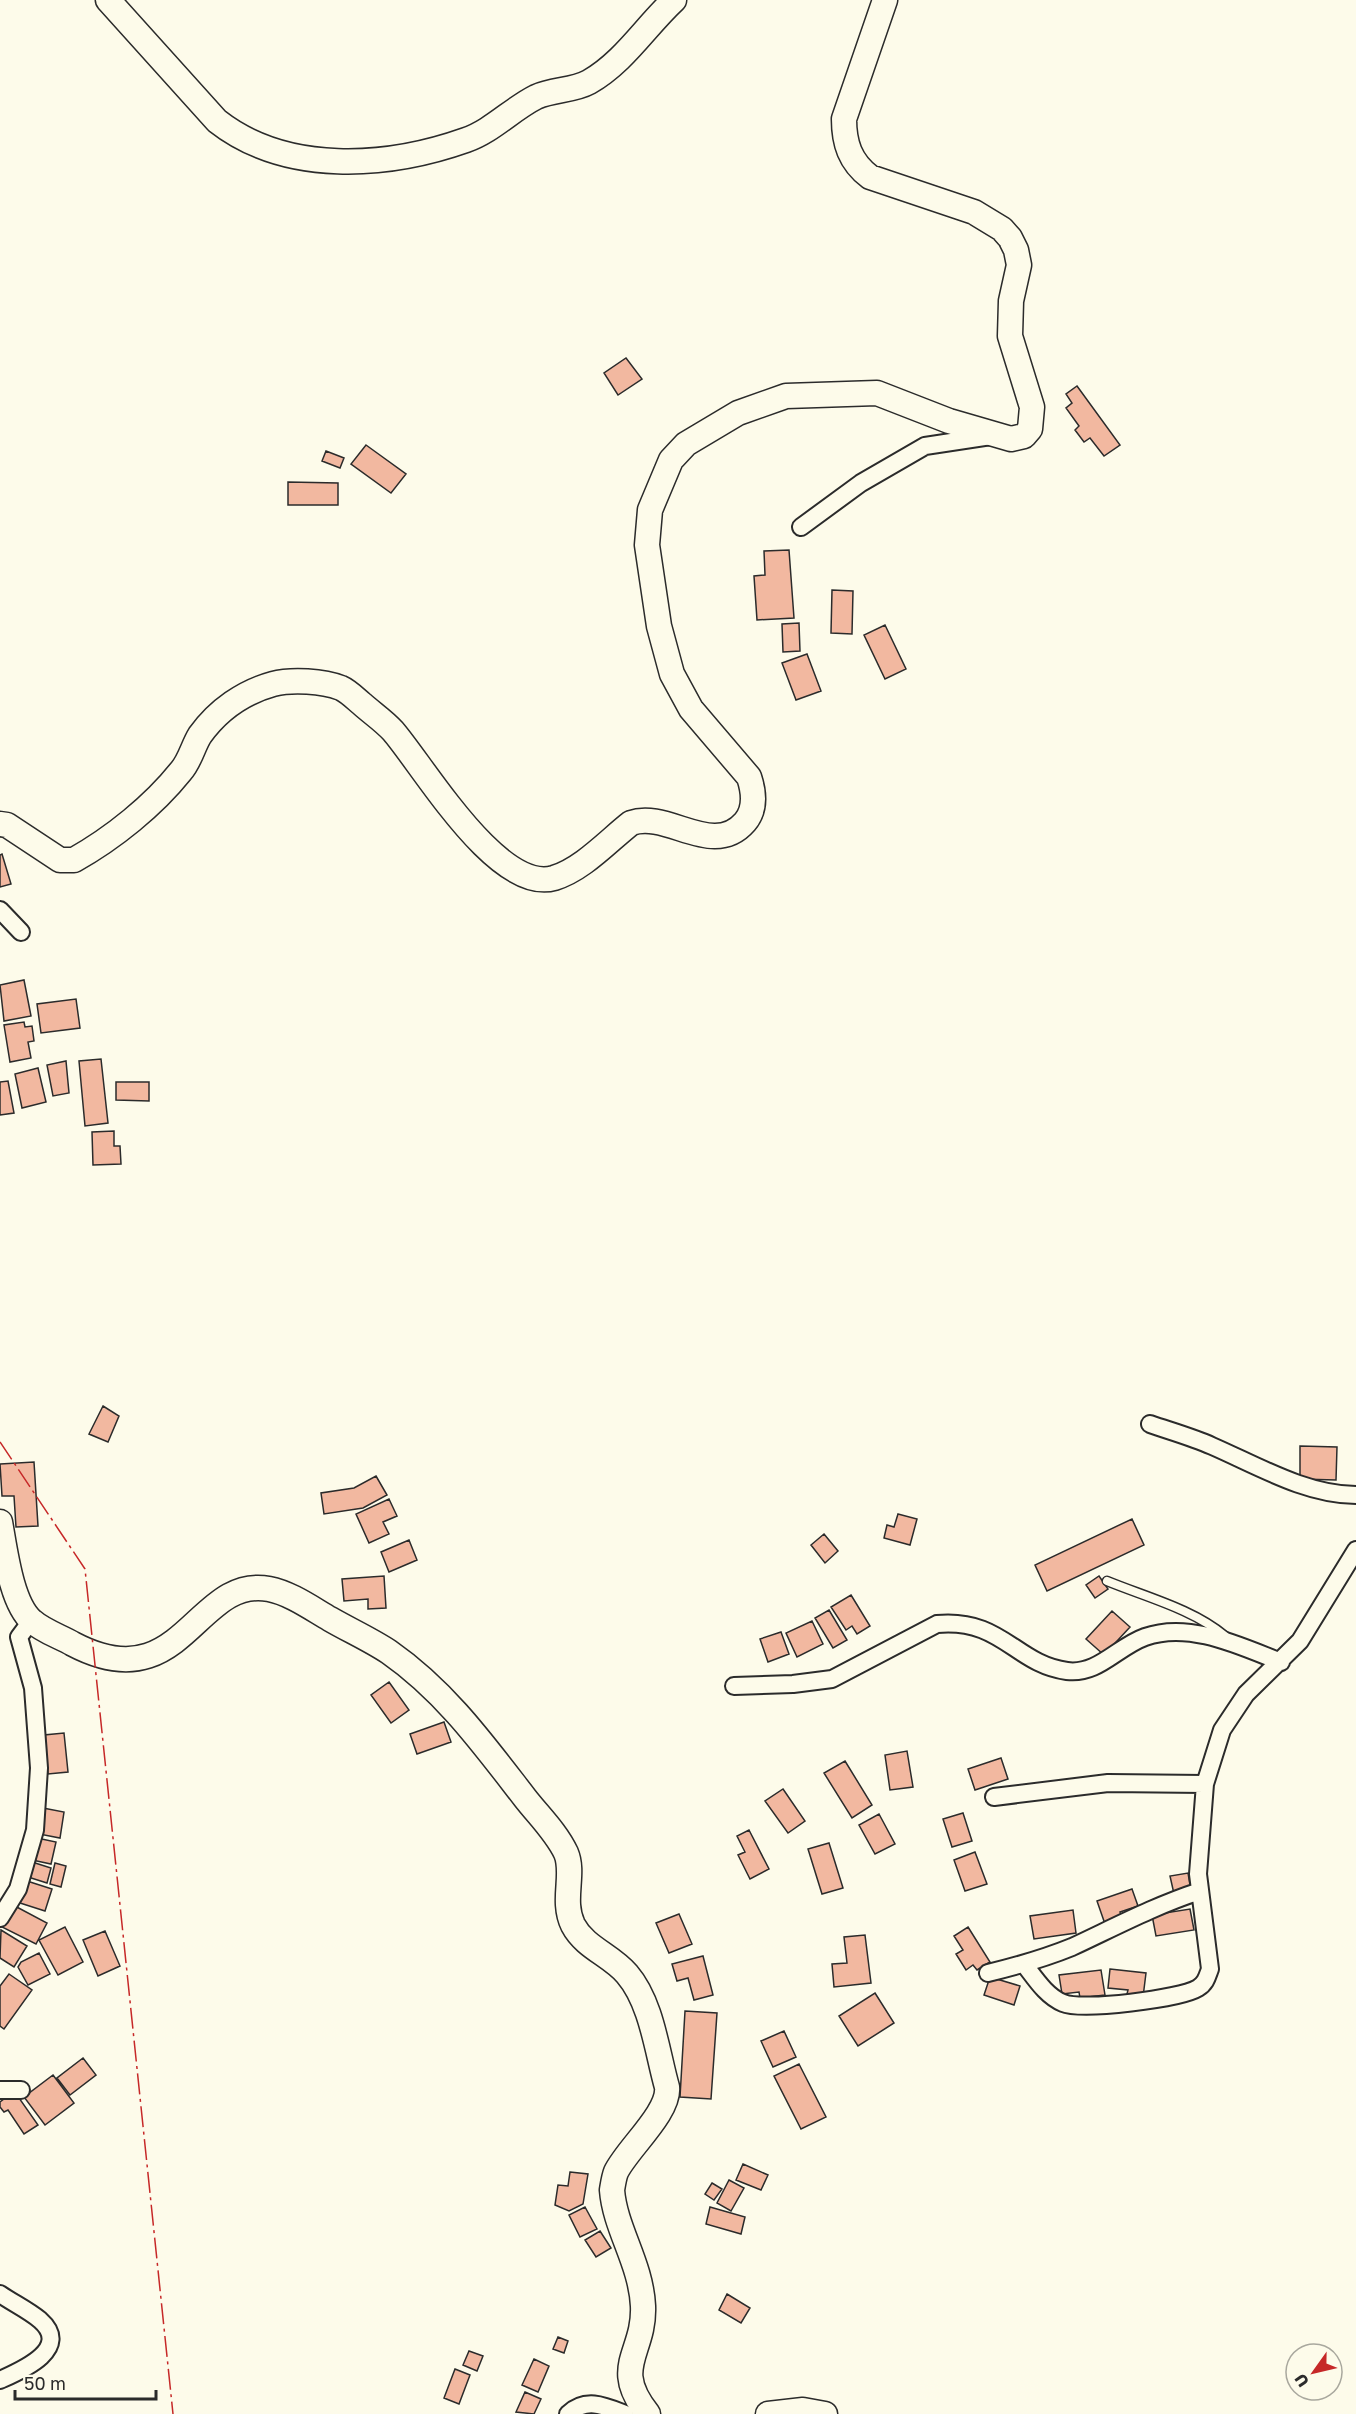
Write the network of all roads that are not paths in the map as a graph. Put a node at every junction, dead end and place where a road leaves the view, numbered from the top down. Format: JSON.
{"nodes":[{"id":1,"x":108,"y":0,"type":"edge"},
{"id":2,"x":674,"y":0,"type":"edge"},
{"id":3,"x":885,"y":0,"type":"edge"},
{"id":4,"x":998,"y":435,"type":"junction"},
{"id":5,"x":801,"y":527,"type":"dead end"},
{"id":6,"x":0,"y":824,"type":"edge"},
{"id":7,"x":0,"y":910,"type":"edge"},
{"id":8,"x":21,"y":932,"type":"dead end"},
{"id":9,"x":1150,"y":1424,"type":"dead end"},
{"id":10,"x":1356,"y":1495,"type":"edge"},
{"id":11,"x":0,"y":1522,"type":"edge"},
{"id":12,"x":1356,"y":1550,"type":"edge"},
{"id":13,"x":1107,"y":1581,"type":"dead end"},
{"id":14,"x":31,"y":1621,"type":"junction"},
{"id":15,"x":1232,"y":1643,"type":"junction"},
{"id":16,"x":1281,"y":1662,"type":"junction"},
{"id":17,"x":735,"y":1686,"type":"dead end"},
{"id":18,"x":1205,"y":1784,"type":"junction"},
{"id":19,"x":994,"y":1797,"type":"dead end"},
{"id":20,"x":1200,"y":1892,"type":"junction"},
{"id":21,"x":0,"y":1918,"type":"edge"},
{"id":22,"x":1024,"y":1964,"type":"junction"},
{"id":23,"x":988,"y":1973,"type":"dead end"},
{"id":24,"x":0,"y":2090,"type":"edge"},
{"id":25,"x":21,"y":2090,"type":"dead end"},
{"id":26,"x":0,"y":2294,"type":"edge"},
{"id":27,"x":0,"y":2380,"type":"edge"},
{"id":28,"x":568,"y":2414,"type":"edge"},
{"id":29,"x":625,"y":2414,"type":"edge"},
{"id":30,"x":648,"y":2414,"type":"edge"},
{"id":31,"x":768,"y":2414,"type":"edge"},
{"id":32,"x":825,"y":2414,"type":"edge"}],
"edges":[{"from":1,"to":2,"type":"street"},
{"from":3,"to":4,"type":"street"},
{"from":4,"to":5,"type":"street"},
{"from":4,"to":6,"type":"street"},
{"from":7,"to":8,"type":"street"},
{"from":9,"to":10,"type":"street"},
{"from":11,"to":14,"type":"street"},
{"from":12,"to":16,"type":"street"},
{"from":13,"to":15,"type":"lane"},
{"from":14,"to":21,"type":"street"},
{"from":14,"to":30,"type":"street"},
{"from":15,"to":16,"type":"street"},
{"from":15,"to":17,"type":"street"},
{"from":16,"to":18,"type":"street"},
{"from":18,"to":19,"type":"street"},
{"from":18,"to":20,"type":"street"},
{"from":20,"to":22,"type":"street"},
{"from":20,"to":22,"type":"street"},
{"from":22,"to":23,"type":"street"},
{"from":24,"to":25,"type":"street"},
{"from":26,"to":27,"type":"street"},
{"from":28,"to":29,"type":"street"},
{"from":31,"to":32,"type":"street"}]}
